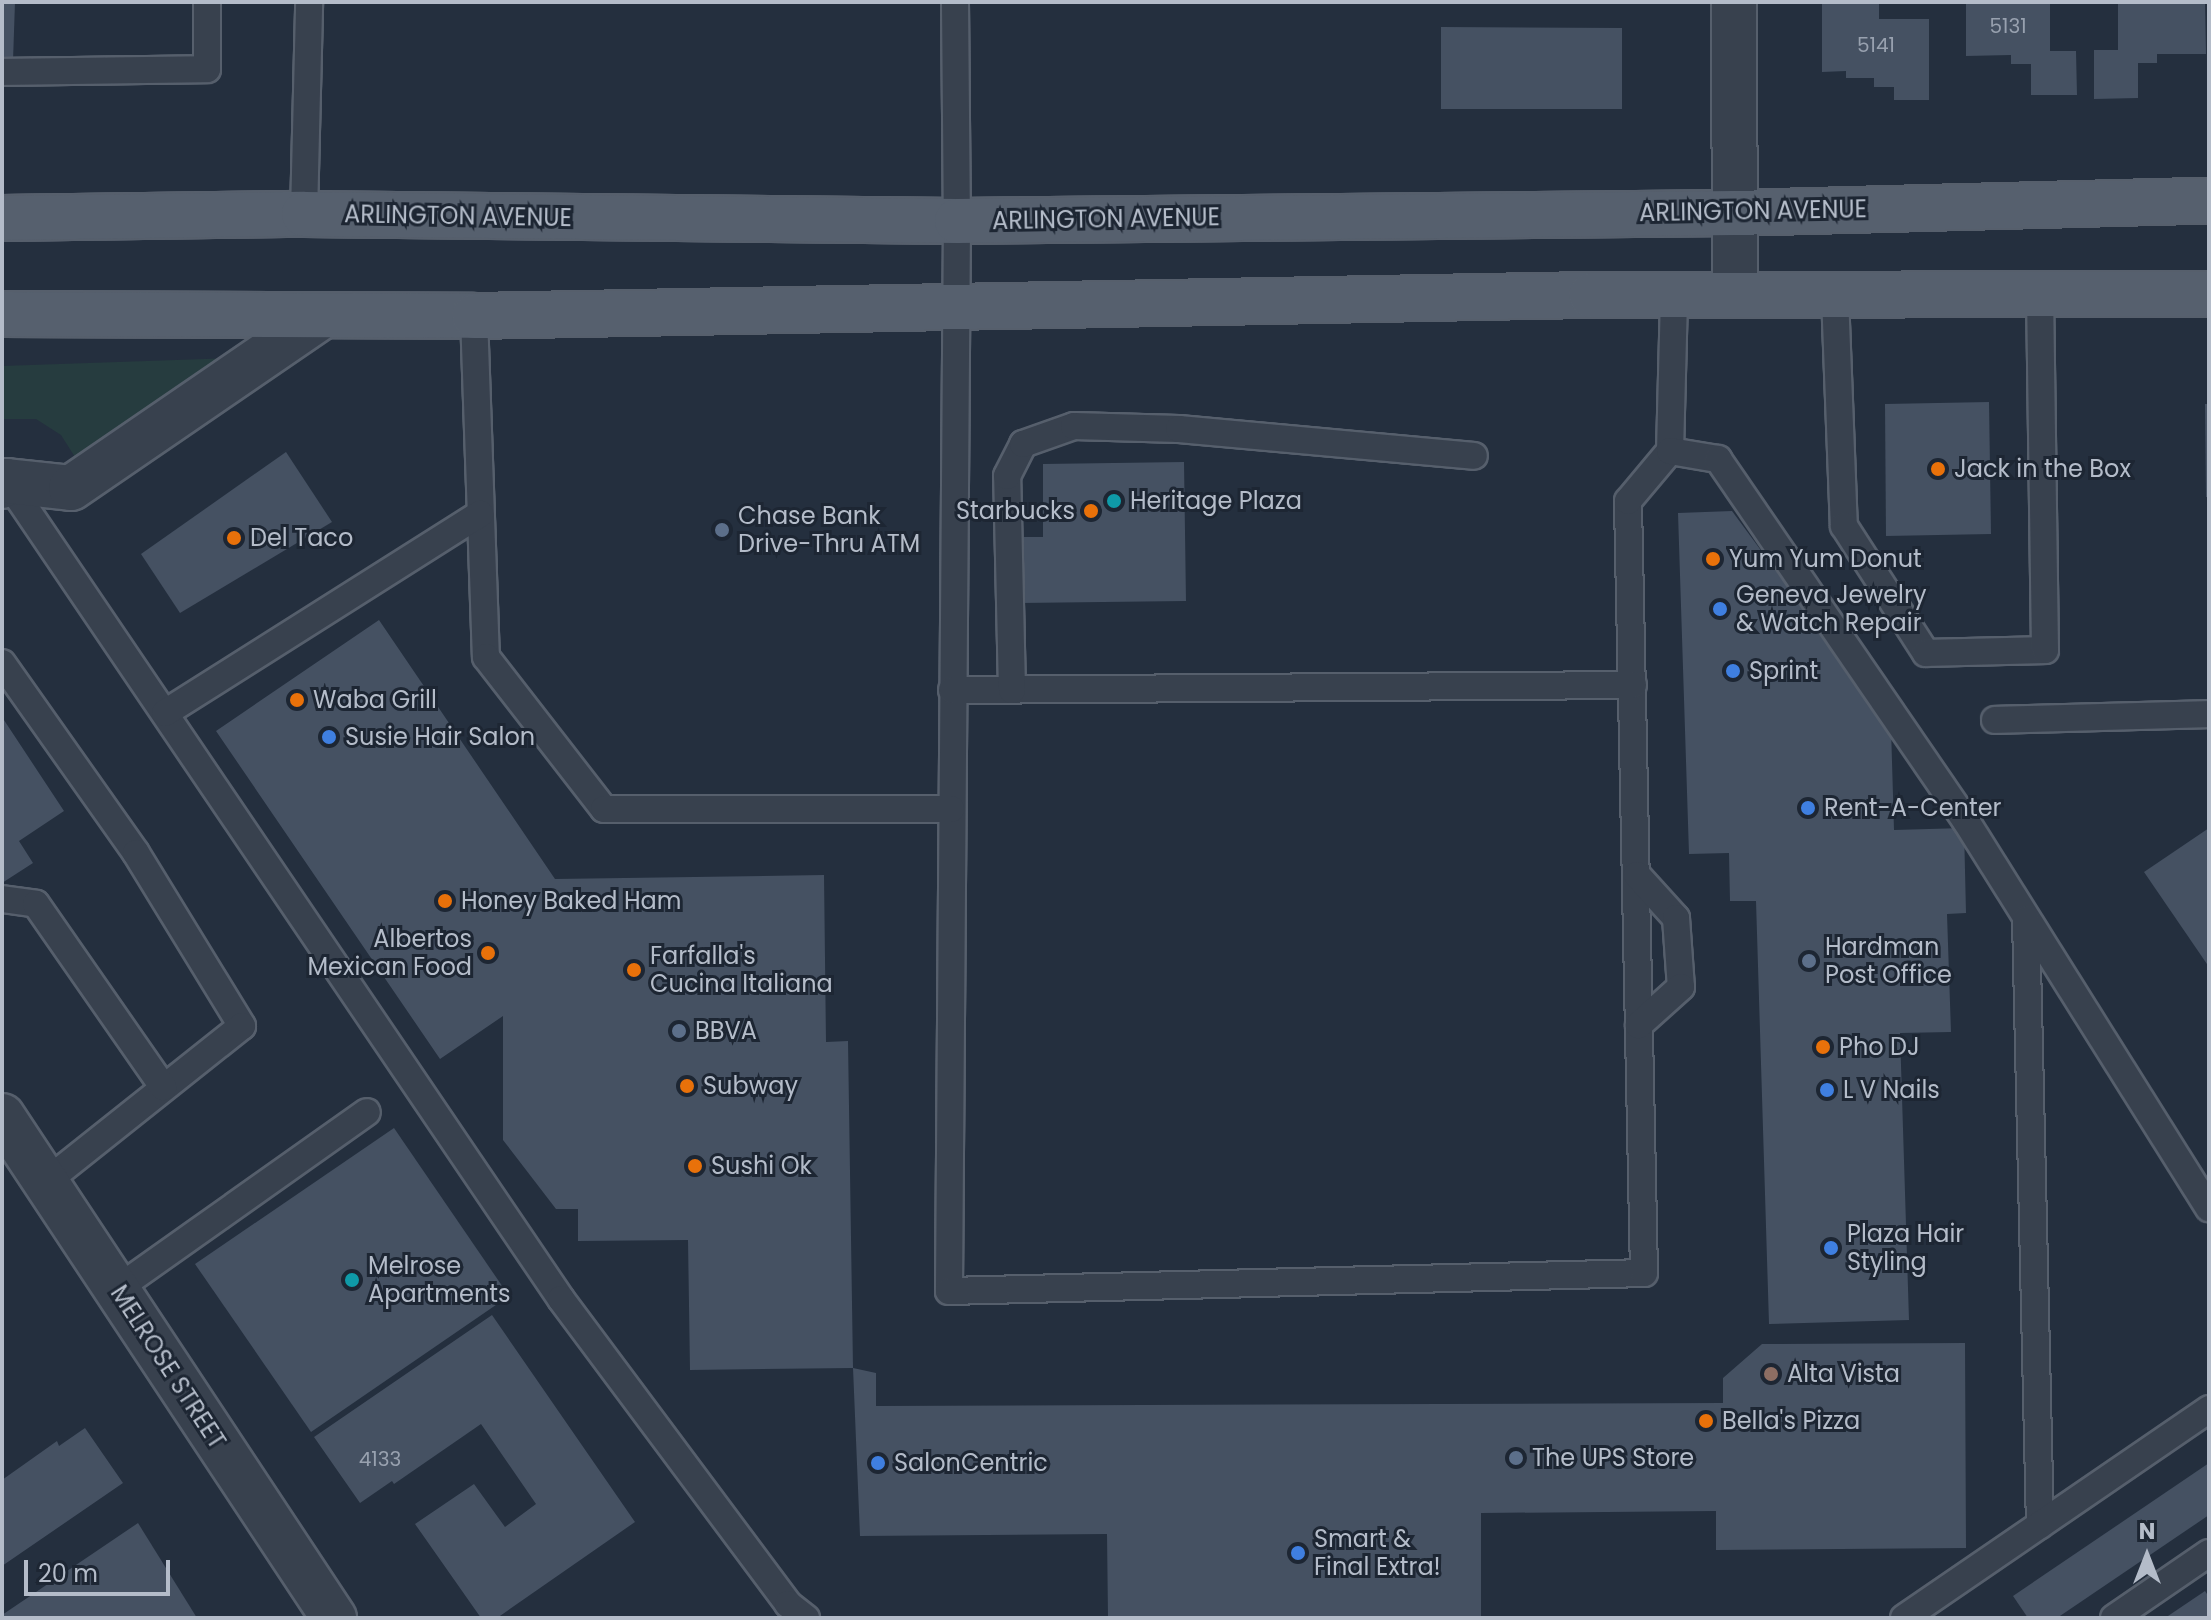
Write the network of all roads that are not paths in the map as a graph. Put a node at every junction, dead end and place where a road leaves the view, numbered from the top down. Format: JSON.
{"nodes":[{"id":1,"x":207,"y":2,"type":"edge"},
{"id":2,"x":309,"y":2,"type":"edge"},
{"id":3,"x":955,"y":2,"type":"edge"},
{"id":4,"x":1734,"y":2,"type":"edge"},
{"id":5,"x":2,"y":72,"type":"edge"},
{"id":6,"x":2209,"y":201,"type":"edge"},
{"id":7,"x":1735,"y":213,"type":"junction"},
{"id":8,"x":304,"y":214,"type":"junction"},
{"id":9,"x":2,"y":218,"type":"edge"},
{"id":10,"x":957,"y":221,"type":"junction"},
{"id":11,"x":1674,"y":294,"type":"junction"},
{"id":12,"x":1735,"y":294,"type":"junction"},
{"id":13,"x":2040,"y":294,"type":"junction"},
{"id":14,"x":2209,"y":294,"type":"edge"},
{"id":15,"x":1835,"y":296,"type":"junction"},
{"id":16,"x":957,"y":309,"type":"junction"},
{"id":17,"x":2,"y":314,"type":"edge"},
{"id":18,"x":322,"y":316,"type":"junction"},
{"id":19,"x":474,"y":316,"type":"junction"},
{"id":20,"x":1670,"y":451,"type":"junction"},
{"id":21,"x":1474,"y":456,"type":"dead end"},
{"id":22,"x":4,"y":484,"type":"edge"},
{"id":23,"x":480,"y":514,"type":"junction"},
{"id":24,"x":2,"y":663,"type":"edge"},
{"id":25,"x":1633,"y":685,"type":"junction"},
{"id":26,"x":952,"y":690,"type":"junction"},
{"id":27,"x":1012,"y":690,"type":"junction"},
{"id":28,"x":165,"y":713,"type":"junction"},
{"id":29,"x":2209,"y":714,"type":"edge"},
{"id":30,"x":1995,"y":720,"type":"dead end"},
{"id":31,"x":951,"y":809,"type":"junction"},
{"id":32,"x":1637,"y":875,"type":"junction"},
{"id":33,"x":2,"y":899,"type":"edge"},
{"id":34,"x":2026,"y":919,"type":"junction"},
{"id":35,"x":1639,"y":1025,"type":"junction"},
{"id":36,"x":163,"y":1087,"type":"junction"},
{"id":37,"x":367,"y":1112,"type":"dead end"},
{"id":38,"x":2,"y":1116,"type":"edge"},
{"id":39,"x":46,"y":1182,"type":"junction"},
{"id":40,"x":2209,"y":1208,"type":"edge"},
{"id":41,"x":117,"y":1289,"type":"junction"},
{"id":42,"x":2209,"y":1409,"type":"edge"},
{"id":43,"x":2040,"y":1525,"type":"junction"},
{"id":44,"x":2209,"y":1553,"type":"edge"},
{"id":45,"x":334,"y":1618,"type":"edge"},
{"id":46,"x":806,"y":1618,"type":"edge"},
{"id":47,"x":1904,"y":1618,"type":"edge"},
{"id":48,"x":2114,"y":1618,"type":"edge"}],
"edges":[{"from":1,"to":5,"type":"lane"},
{"from":2,"to":8,"type":"lane"},
{"from":3,"to":10,"type":"lane"},
{"from":4,"to":7,"type":"street"},
{"from":6,"to":7,"type":"main road","name":"ARLINGTON AVENUE"},
{"from":7,"to":10,"type":"main road","name":"ARLINGTON AVENUE"},
{"from":7,"to":12,"type":"street"},
{"from":8,"to":9,"type":"main road","name":"ARLINGTON AVENUE"},
{"from":8,"to":10,"type":"main road","name":"ARLINGTON AVENUE"},
{"from":10,"to":16,"type":"lane"},
{"from":11,"to":12,"type":"main road"},
{"from":11,"to":16,"type":"main road"},
{"from":11,"to":20,"type":"lane"},
{"from":12,"to":15,"type":"main road"},
{"from":13,"to":14,"type":"main road"},
{"from":13,"to":15,"type":"main road"},
{"from":13,"to":15,"type":"lane"},
{"from":16,"to":19,"type":"main road"},
{"from":16,"to":26,"type":"lane"},
{"from":17,"to":18,"type":"main road"},
{"from":18,"to":19,"type":"main road"},
{"from":18,"to":22,"type":"street"},
{"from":19,"to":23,"type":"lane"},
{"from":20,"to":25,"type":"lane"},
{"from":20,"to":34,"type":"lane"},
{"from":21,"to":27,"type":"lane"},
{"from":22,"to":28,"type":"lane"},
{"from":23,"to":28,"type":"lane"},
{"from":23,"to":31,"type":"lane"},
{"from":24,"to":36,"type":"lane"},
{"from":25,"to":27,"type":"lane"},
{"from":25,"to":32,"type":"lane"},
{"from":26,"to":27,"type":"lane"},
{"from":26,"to":31,"type":"lane"},
{"from":28,"to":46,"type":"lane"},
{"from":29,"to":30,"type":"lane"},
{"from":31,"to":35,"type":"lane"},
{"from":32,"to":35,"type":"lane"},
{"from":32,"to":35,"type":"lane"},
{"from":33,"to":36,"type":"lane"},
{"from":34,"to":40,"type":"lane"},
{"from":34,"to":43,"type":"lane"},
{"from":36,"to":39,"type":"lane"},
{"from":37,"to":41,"type":"lane"},
{"from":38,"to":39,"type":"street","name":"MELROSE STREET"},
{"from":39,"to":41,"type":"street","name":"MELROSE STREET"},
{"from":41,"to":45,"type":"street","name":"MELROSE STREET"},
{"from":42,"to":43,"type":"lane"},
{"from":43,"to":47,"type":"lane"},
{"from":44,"to":48,"type":"lane"}]}
